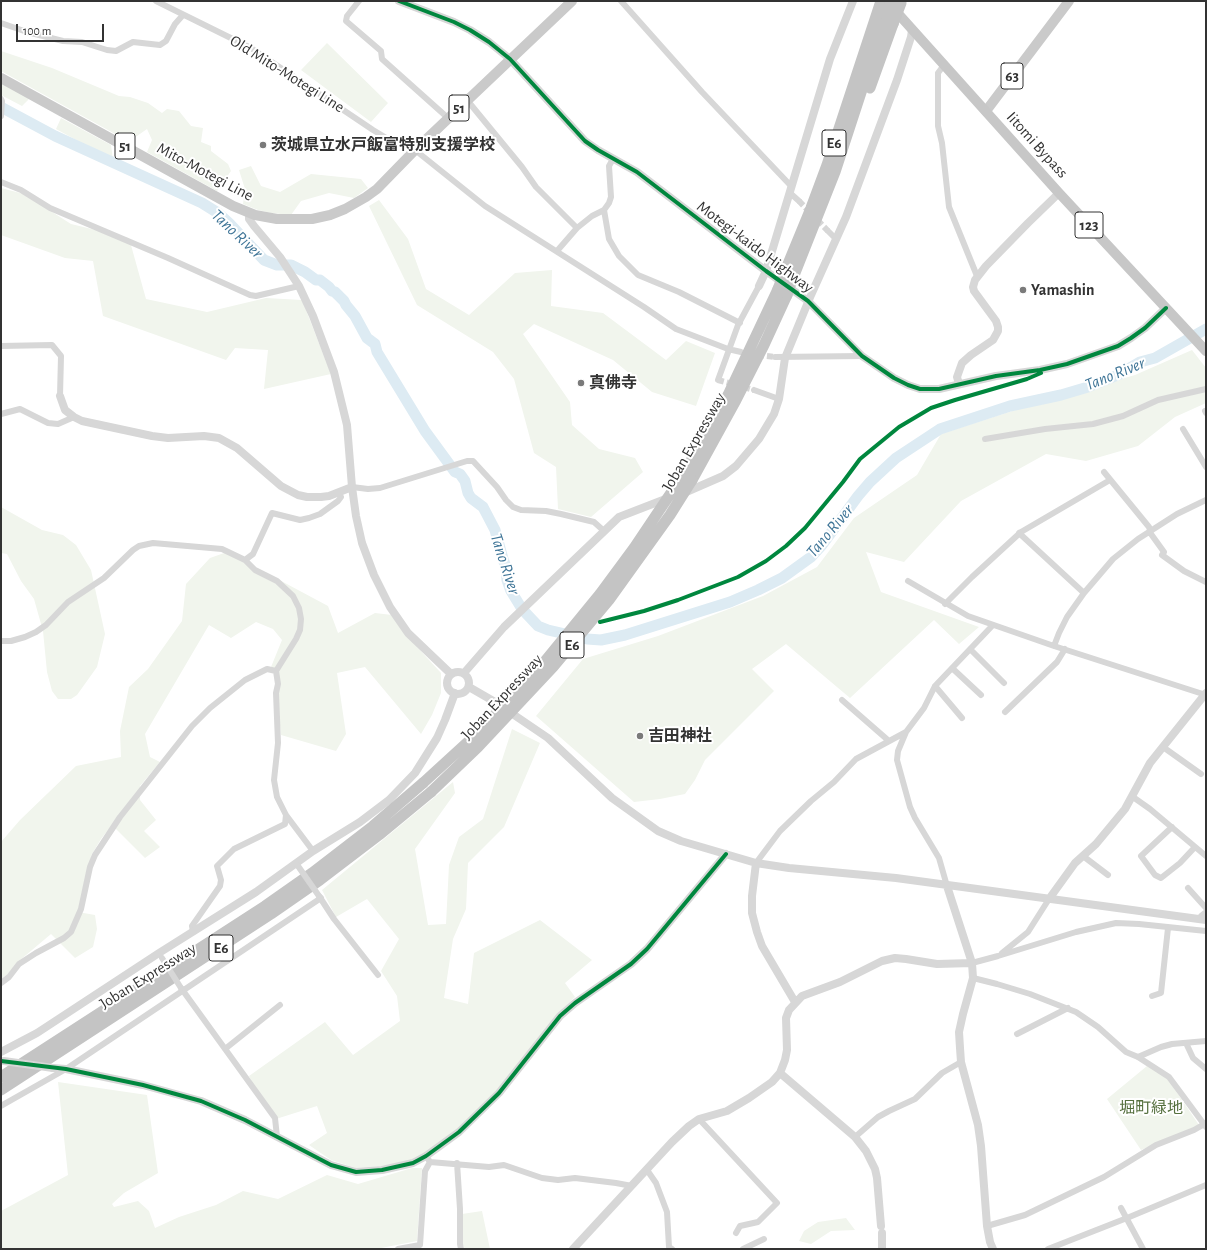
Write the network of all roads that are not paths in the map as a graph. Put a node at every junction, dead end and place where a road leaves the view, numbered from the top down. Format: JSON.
{"nodes":[{"id":1,"x":156,"y":1,"type":"edge"},
{"id":2,"x":358,"y":1,"type":"edge"},
{"id":3,"x":399,"y":1,"type":"edge"},
{"id":4,"x":572,"y":1,"type":"edge"},
{"id":5,"x":621,"y":1,"type":"edge"},
{"id":6,"x":853,"y":1,"type":"edge"},
{"id":7,"x":1069,"y":1,"type":"edge"},
{"id":8,"x":898,"y":2,"type":"edge"},
{"id":9,"x":882,"y":8,"type":"edge"},
{"id":10,"x":183,"y":15,"type":"junction"},
{"id":11,"x":1,"y":23,"type":"edge"},
{"id":12,"x":912,"y":30,"type":"junction"},
{"id":13,"x":510,"y":59,"type":"junction"},
{"id":14,"x":944,"y":65,"type":"junction"},
{"id":15,"x":1,"y":78,"type":"edge"},
{"id":16,"x":2,"y":100,"type":"edge"},
{"id":17,"x":467,"y":100,"type":"junction"},
{"id":18,"x":2,"y":109,"type":"edge"},
{"id":19,"x":986,"y":111,"type":"junction"},
{"id":20,"x":1,"y":116,"type":"edge"},
{"id":21,"x":448,"y":118,"type":"junction"},
{"id":22,"x":415,"y":150,"type":"junction"},
{"id":23,"x":613,"y":159,"type":"junction"},
{"id":24,"x":1,"y":182,"type":"edge"},
{"id":25,"x":791,"y":190,"type":"junction"},
{"id":26,"x":1059,"y":193,"type":"junction"},
{"id":27,"x":799,"y":201,"type":"tunnel mouth"},
{"id":28,"x":604,"y":210,"type":"junction"},
{"id":29,"x":249,"y":213,"type":"junction"},
{"id":30,"x":577,"y":228,"type":"junction"},
{"id":31,"x":828,"y":231,"type":"tunnel mouth"},
{"id":32,"x":836,"y":239,"type":"junction"},
{"id":33,"x":557,"y":251,"type":"junction"},
{"id":34,"x":766,"y":271,"type":"junction"},
{"id":35,"x":787,"y":276,"type":"junction"},
{"id":36,"x":977,"y":276,"type":"junction"},
{"id":37,"x":299,"y":286,"type":"junction"},
{"id":38,"x":759,"y":286,"type":"joint"},
{"id":39,"x":808,"y":301,"type":"junction"},
{"id":40,"x":1166,"y":308,"type":"junction"},
{"id":41,"x":740,"y":323,"type":"junction"},
{"id":42,"x":1,"y":346,"type":"edge"},
{"id":43,"x":728,"y":349,"type":"junction"},
{"id":44,"x":1206,"y":351,"type":"edge"},
{"id":45,"x":741,"y":352,"type":"dead end"},
{"id":46,"x":862,"y":356,"type":"junction"},
{"id":47,"x":775,"y":357,"type":"tunnel mouth"},
{"id":48,"x":785,"y":358,"type":"junction"},
{"id":49,"x":718,"y":380,"type":"dead end"},
{"id":50,"x":959,"y":384,"type":"junction"},
{"id":51,"x":1206,"y":389,"type":"edge"},
{"id":52,"x":754,"y":390,"type":"tunnel mouth"},
{"id":53,"x":60,"y":396,"type":"joint"},
{"id":54,"x":779,"y":399,"type":"junction"},
{"id":55,"x":1,"y":414,"type":"edge"},
{"id":56,"x":74,"y":417,"type":"junction"},
{"id":57,"x":1183,"y":429,"type":"dead end"},
{"id":58,"x":985,"y":438,"type":"dead end"},
{"id":59,"x":1206,"y":467,"type":"edge"},
{"id":60,"x":1104,"y":472,"type":"dead end"},
{"id":61,"x":1110,"y":480,"type":"junction"},
{"id":62,"x":352,"y":488,"type":"junction"},
{"id":63,"x":339,"y":492,"type":"junction"},
{"id":64,"x":1206,"y":500,"type":"edge"},
{"id":65,"x":604,"y":531,"type":"junction"},
{"id":66,"x":1150,"y":531,"type":"junction"},
{"id":67,"x":1019,"y":533,"type":"junction"},
{"id":68,"x":245,"y":560,"type":"junction"},
{"id":69,"x":908,"y":581,"type":"dead end"},
{"id":70,"x":1206,"y":582,"type":"edge"},
{"id":71,"x":1084,"y":594,"type":"junction"},
{"id":72,"x":945,"y":604,"type":"junction"},
{"id":73,"x":992,"y":626,"type":"junction"},
{"id":74,"x":1,"y":641,"type":"edge"},
{"id":75,"x":1054,"y":646,"type":"junction"},
{"id":76,"x":970,"y":649,"type":"junction"},
{"id":77,"x":1065,"y":649,"type":"junction"},
{"id":78,"x":952,"y":668,"type":"junction"},
{"id":79,"x":276,"y":671,"type":"junction"},
{"id":80,"x":464,"y":673,"type":"junction"},
{"id":81,"x":451,"y":674,"type":"junction"},
{"id":82,"x":1004,"y":683,"type":"dead end"},
{"id":83,"x":935,"y":686,"type":"junction"},
{"id":84,"x":468,"y":687,"type":"junction"},
{"id":85,"x":455,"y":693,"type":"junction"},
{"id":86,"x":1205,"y":694,"type":"edge"},
{"id":87,"x":981,"y":696,"type":"dead end"},
{"id":88,"x":842,"y":700,"type":"dead end"},
{"id":89,"x":1005,"y":712,"type":"dead end"},
{"id":90,"x":962,"y":718,"type":"dead end"},
{"id":91,"x":906,"y":732,"type":"junction"},
{"id":92,"x":889,"y":740,"type":"junction"},
{"id":93,"x":1163,"y":746,"type":"junction"},
{"id":94,"x":1201,"y":774,"type":"dead end"},
{"id":95,"x":427,"y":788,"type":"junction"},
{"id":96,"x":1133,"y":796,"type":"junction"},
{"id":97,"x":286,"y":816,"type":"junction"},
{"id":98,"x":1172,"y":827,"type":"junction"},
{"id":99,"x":1195,"y":847,"type":"junction"},
{"id":100,"x":313,"y":851,"type":"junction"},
{"id":101,"x":726,"y":854,"type":"junction"},
{"id":102,"x":1083,"y":856,"type":"junction"},
{"id":103,"x":1206,"y":856,"type":"edge"},
{"id":104,"x":756,"y":863,"type":"junction"},
{"id":105,"x":297,"y":864,"type":"junction"},
{"id":106,"x":1108,"y":875,"type":"dead end"},
{"id":107,"x":947,"y":886,"type":"junction"},
{"id":108,"x":1188,"y":888,"type":"dead end"},
{"id":109,"x":320,"y":897,"type":"junction"},
{"id":110,"x":1048,"y":899,"type":"junction"},
{"id":111,"x":1206,"y":908,"type":"edge"},
{"id":112,"x":1206,"y":912,"type":"edge"},
{"id":113,"x":1203,"y":920,"type":"edge"},
{"id":114,"x":1168,"y":928,"type":"junction"},
{"id":115,"x":1206,"y":931,"type":"edge"},
{"id":116,"x":193,"y":932,"type":"junction"},
{"id":117,"x":161,"y":956,"type":"junction"},
{"id":118,"x":998,"y":956,"type":"junction"},
{"id":119,"x":972,"y":963,"type":"junction"},
{"id":120,"x":378,"y":975,"type":"dead end"},
{"id":121,"x":973,"y":978,"type":"junction"},
{"id":122,"x":1,"y":983,"type":"edge"},
{"id":123,"x":182,"y":989,"type":"junction"},
{"id":124,"x":1152,"y":996,"type":"dead end"},
{"id":125,"x":795,"y":1002,"type":"junction"},
{"id":126,"x":280,"y":1005,"type":"dead end"},
{"id":127,"x":1068,"y":1008,"type":"junction"},
{"id":128,"x":1017,"y":1034,"type":"dead end"},
{"id":129,"x":1206,"y":1041,"type":"edge"},
{"id":130,"x":1186,"y":1043,"type":"junction"},
{"id":131,"x":225,"y":1049,"type":"junction"},
{"id":132,"x":1,"y":1052,"type":"edge"},
{"id":133,"x":1138,"y":1057,"type":"junction"},
{"id":134,"x":2,"y":1061,"type":"edge"},
{"id":135,"x":961,"y":1062,"type":"junction"},
{"id":136,"x":66,"y":1069,"type":"junction"},
{"id":137,"x":1206,"y":1069,"type":"edge"},
{"id":138,"x":780,"y":1073,"type":"junction"},
{"id":139,"x":1,"y":1077,"type":"edge"},
{"id":140,"x":1,"y":1090,"type":"edge"},
{"id":141,"x":1,"y":1106,"type":"edge"},
{"id":142,"x":699,"y":1119,"type":"junction"},
{"id":143,"x":1205,"y":1125,"type":"edge"},
{"id":144,"x":855,"y":1136,"type":"junction"},
{"id":145,"x":277,"y":1137,"type":"junction"},
{"id":146,"x":428,"y":1159,"type":"junction"},
{"id":147,"x":457,"y":1163,"type":"junction"},
{"id":148,"x":647,"y":1170,"type":"junction"},
{"id":149,"x":1206,"y":1185,"type":"edge"},
{"id":150,"x":632,"y":1186,"type":"junction"},
{"id":151,"x":1121,"y":1208,"type":"dead end"},
{"id":152,"x":1127,"y":1218,"type":"junction"},
{"id":153,"x":987,"y":1226,"type":"junction"},
{"id":154,"x":736,"y":1233,"type":"dead end"},
{"id":155,"x":764,"y":1239,"type":"dead end"},
{"id":156,"x":398,"y":1249,"type":"edge"},
{"id":157,"x":461,"y":1249,"type":"edge"},
{"id":158,"x":573,"y":1249,"type":"edge"},
{"id":159,"x":672,"y":1249,"type":"edge"},
{"id":160,"x":743,"y":1249,"type":"edge"},
{"id":161,"x":882,"y":1249,"type":"edge"},
{"id":162,"x":993,"y":1249,"type":"edge"},
{"id":163,"x":1048,"y":1249,"type":"edge"},
{"id":164,"x":1143,"y":1249,"type":"edge"}],
"edges":[{"from":1,"to":10,"type":"street","name":"Old Mito-Motegi Line"},
{"from":2,"to":21,"type":"street"},
{"from":3,"to":13,"type":"street","name":"Motegi-kaido Highway"},
{"from":4,"to":13,"type":"main road","name":"Mito-Motegi Line","number":"51"},
{"from":5,"to":25,"type":"street"},
{"from":6,"to":25,"type":"street"},
{"from":7,"to":19,"type":"main road","number":"63"},
{"from":8,"to":9,"type":"highway","bridge":true},
{"from":9,"to":12,"type":"highway","name":"Iitomi Bypass","number":"123"},
{"from":9,"to":35,"type":"highway","name":"Joban Expressway","number":"E6"},
{"from":9,"to":35,"type":"highway","name":"Joban Expressway","number":"E6"},
{"from":10,"to":11,"type":"street"},
{"from":10,"to":22,"type":"street","name":"Old Mito-Motegi Line"},
{"from":12,"to":14,"type":"highway","name":"Iitomi Bypass","number":"123"},
{"from":12,"to":32,"type":"street"},
{"from":13,"to":17,"type":"main road","name":"Mito-Motegi Line","number":"51"},
{"from":13,"to":23,"type":"street","name":"Motegi-kaido Highway"},
{"from":14,"to":19,"type":"highway","name":"Iitomi Bypass","number":"123"},
{"from":14,"to":36,"type":"street"},
{"from":15,"to":29,"type":"main road","name":"Mito-Motegi Line","number":"51"},
{"from":16,"to":18,"type":"street"},
{"from":17,"to":21,"type":"main road","name":"Mito-Motegi Line","number":"51"},
{"from":17,"to":30,"type":"street"},
{"from":18,"to":20,"type":"street"},
{"from":19,"to":26,"type":"highway","name":"Iitomi Bypass","number":"123"},
{"from":21,"to":22,"type":"main road","name":"Mito-Motegi Line","number":"51"},
{"from":22,"to":29,"type":"main road","name":"Mito-Motegi Line","number":"51"},
{"from":22,"to":33,"type":"street","name":"Old Mito-Motegi Line"},
{"from":23,"to":28,"type":"street"},
{"from":23,"to":34,"type":"street","name":"Motegi-kaido Highway"},
{"from":24,"to":37,"type":"street"},
{"from":25,"to":27,"type":"street"},
{"from":25,"to":34,"type":"street"},
{"from":26,"to":36,"type":"street"},
{"from":26,"to":40,"type":"highway","name":"Iitomi Bypass","number":"123"},
{"from":28,"to":30,"type":"street"},
{"from":28,"to":41,"type":"street"},
{"from":29,"to":37,"type":"street"},
{"from":30,"to":33,"type":"street"},
{"from":31,"to":32,"type":"street"},
{"from":32,"to":39,"type":"street"},
{"from":33,"to":43,"type":"street","name":"Old Mito-Motegi Line"},
{"from":34,"to":38,"type":"street"},
{"from":34,"to":39,"type":"street","name":"Motegi-kaido Highway"},
{"from":35,"to":95,"type":"highway","name":"Joban Expressway","number":"E6","bridge":true},
{"from":36,"to":50,"type":"street"},
{"from":37,"to":62,"type":"street"},
{"from":38,"to":41,"type":"street"},
{"from":39,"to":46,"type":"street","name":"Motegi-kaido Highway"},
{"from":39,"to":48,"type":"street"},
{"from":40,"to":44,"type":"highway","number":"123"},
{"from":40,"to":50,"type":"street","name":"Motegi-kaido Highway"},
{"from":41,"to":43,"type":"street"},
{"from":42,"to":53,"type":"street"},
{"from":43,"to":45,"type":"street","name":"Old Mito-Motegi Line"},
{"from":43,"to":49,"type":"street"},
{"from":46,"to":48,"type":"street"},
{"from":46,"to":50,"type":"street","name":"Motegi-kaido Highway"},
{"from":47,"to":48,"type":"street"},
{"from":48,"to":54,"type":"street"},
{"from":51,"to":58,"type":"street"},
{"from":52,"to":54,"type":"street"},
{"from":53,"to":56,"type":"street"},
{"from":54,"to":65,"type":"street"},
{"from":55,"to":56,"type":"street"},
{"from":56,"to":63,"type":"street"},
{"from":57,"to":59,"type":"street"},
{"from":60,"to":61,"type":"street"},
{"from":61,"to":66,"type":"street"},
{"from":61,"to":67,"type":"street"},
{"from":62,"to":63,"type":"street"},
{"from":62,"to":65,"type":"street"},
{"from":62,"to":81,"type":"street"},
{"from":63,"to":68,"type":"street"},
{"from":64,"to":66,"type":"street"},
{"from":65,"to":80,"type":"street"},
{"from":66,"to":70,"type":"street"},
{"from":66,"to":71,"type":"street"},
{"from":67,"to":71,"type":"street"},
{"from":67,"to":72,"type":"street"},
{"from":68,"to":74,"type":"street"},
{"from":68,"to":79,"type":"street"},
{"from":69,"to":72,"type":"street"},
{"from":71,"to":75,"type":"street"},
{"from":72,"to":73,"type":"street"},
{"from":73,"to":75,"type":"street"},
{"from":73,"to":76,"type":"street"},
{"from":75,"to":77,"type":"street"},
{"from":76,"to":78,"type":"street"},
{"from":76,"to":82,"type":"street"},
{"from":77,"to":86,"type":"street"},
{"from":77,"to":89,"type":"street"},
{"from":78,"to":83,"type":"street"},
{"from":78,"to":87,"type":"street"},
{"from":79,"to":97,"type":"street"},
{"from":79,"to":122,"type":"street"},
{"from":80,"to":81,"type":"street"},
{"from":80,"to":84,"type":"street"},
{"from":81,"to":85,"type":"street"},
{"from":83,"to":90,"type":"street"},
{"from":83,"to":91,"type":"street"},
{"from":84,"to":85,"type":"street"},
{"from":84,"to":101,"type":"street"},
{"from":85,"to":100,"type":"street"},
{"from":86,"to":93,"type":"street"},
{"from":88,"to":92,"type":"street"},
{"from":91,"to":92,"type":"street"},
{"from":91,"to":107,"type":"street"},
{"from":92,"to":104,"type":"street"},
{"from":93,"to":94,"type":"street"},
{"from":93,"to":96,"type":"street"},
{"from":95,"to":139,"type":"highway","name":"Joban Expressway","number":"E6"},
{"from":95,"to":140,"type":"highway","name":"Joban Expressway","number":"E6"},
{"from":96,"to":98,"type":"street"},
{"from":96,"to":102,"type":"street"},
{"from":97,"to":100,"type":"street"},
{"from":97,"to":116,"type":"street"},
{"from":98,"to":99,"type":"street"},
{"from":98,"to":99,"type":"street"},
{"from":99,"to":103,"type":"street"},
{"from":100,"to":105,"type":"street"},
{"from":101,"to":104,"type":"street"},
{"from":101,"to":146,"type":"street"},
{"from":102,"to":106,"type":"street"},
{"from":102,"to":110,"type":"street"},
{"from":104,"to":107,"type":"street"},
{"from":104,"to":125,"type":"street"},
{"from":105,"to":109,"type":"street","bridge":true},
{"from":105,"to":116,"type":"street"},
{"from":107,"to":110,"type":"street"},
{"from":107,"to":119,"type":"street"},
{"from":108,"to":111,"type":"street"},
{"from":109,"to":120,"type":"street"},
{"from":109,"to":123,"type":"street"},
{"from":110,"to":113,"type":"street"},
{"from":110,"to":118,"type":"street"},
{"from":112,"to":113,"type":"street"},
{"from":114,"to":115,"type":"street"},
{"from":114,"to":118,"type":"street"},
{"from":114,"to":124,"type":"street"},
{"from":116,"to":117,"type":"street"},
{"from":117,"to":123,"type":"street","bridge":true},
{"from":117,"to":132,"type":"street"},
{"from":118,"to":119,"type":"street"},
{"from":119,"to":121,"type":"street"},
{"from":119,"to":125,"type":"street"},
{"from":121,"to":127,"type":"street"},
{"from":121,"to":135,"type":"street"},
{"from":123,"to":131,"type":"street"},
{"from":123,"to":136,"type":"street"},
{"from":125,"to":138,"type":"street"},
{"from":126,"to":131,"type":"street"},
{"from":127,"to":128,"type":"street"},
{"from":127,"to":133,"type":"street"},
{"from":129,"to":130,"type":"street"},
{"from":130,"to":133,"type":"street"},
{"from":130,"to":137,"type":"street"},
{"from":131,"to":145,"type":"street"},
{"from":133,"to":143,"type":"street"},
{"from":134,"to":136,"type":"street","bridge":true},
{"from":135,"to":144,"type":"street"},
{"from":135,"to":153,"type":"street"},
{"from":136,"to":141,"type":"street"},
{"from":136,"to":145,"type":"street"},
{"from":138,"to":142,"type":"street"},
{"from":138,"to":144,"type":"street"},
{"from":142,"to":148,"type":"street"},
{"from":142,"to":154,"type":"street"},
{"from":143,"to":153,"type":"street"},
{"from":144,"to":161,"type":"street"},
{"from":145,"to":146,"type":"street"},
{"from":146,"to":147,"type":"street"},
{"from":146,"to":156,"type":"street"},
{"from":147,"to":150,"type":"street"},
{"from":147,"to":157,"type":"street"},
{"from":148,"to":150,"type":"street"},
{"from":148,"to":159,"type":"street"},
{"from":149,"to":152,"type":"street"},
{"from":150,"to":158,"type":"street"},
{"from":151,"to":152,"type":"street"},
{"from":152,"to":163,"type":"street"},
{"from":152,"to":164,"type":"street"},
{"from":153,"to":162,"type":"street"},
{"from":155,"to":160,"type":"street"}]}
